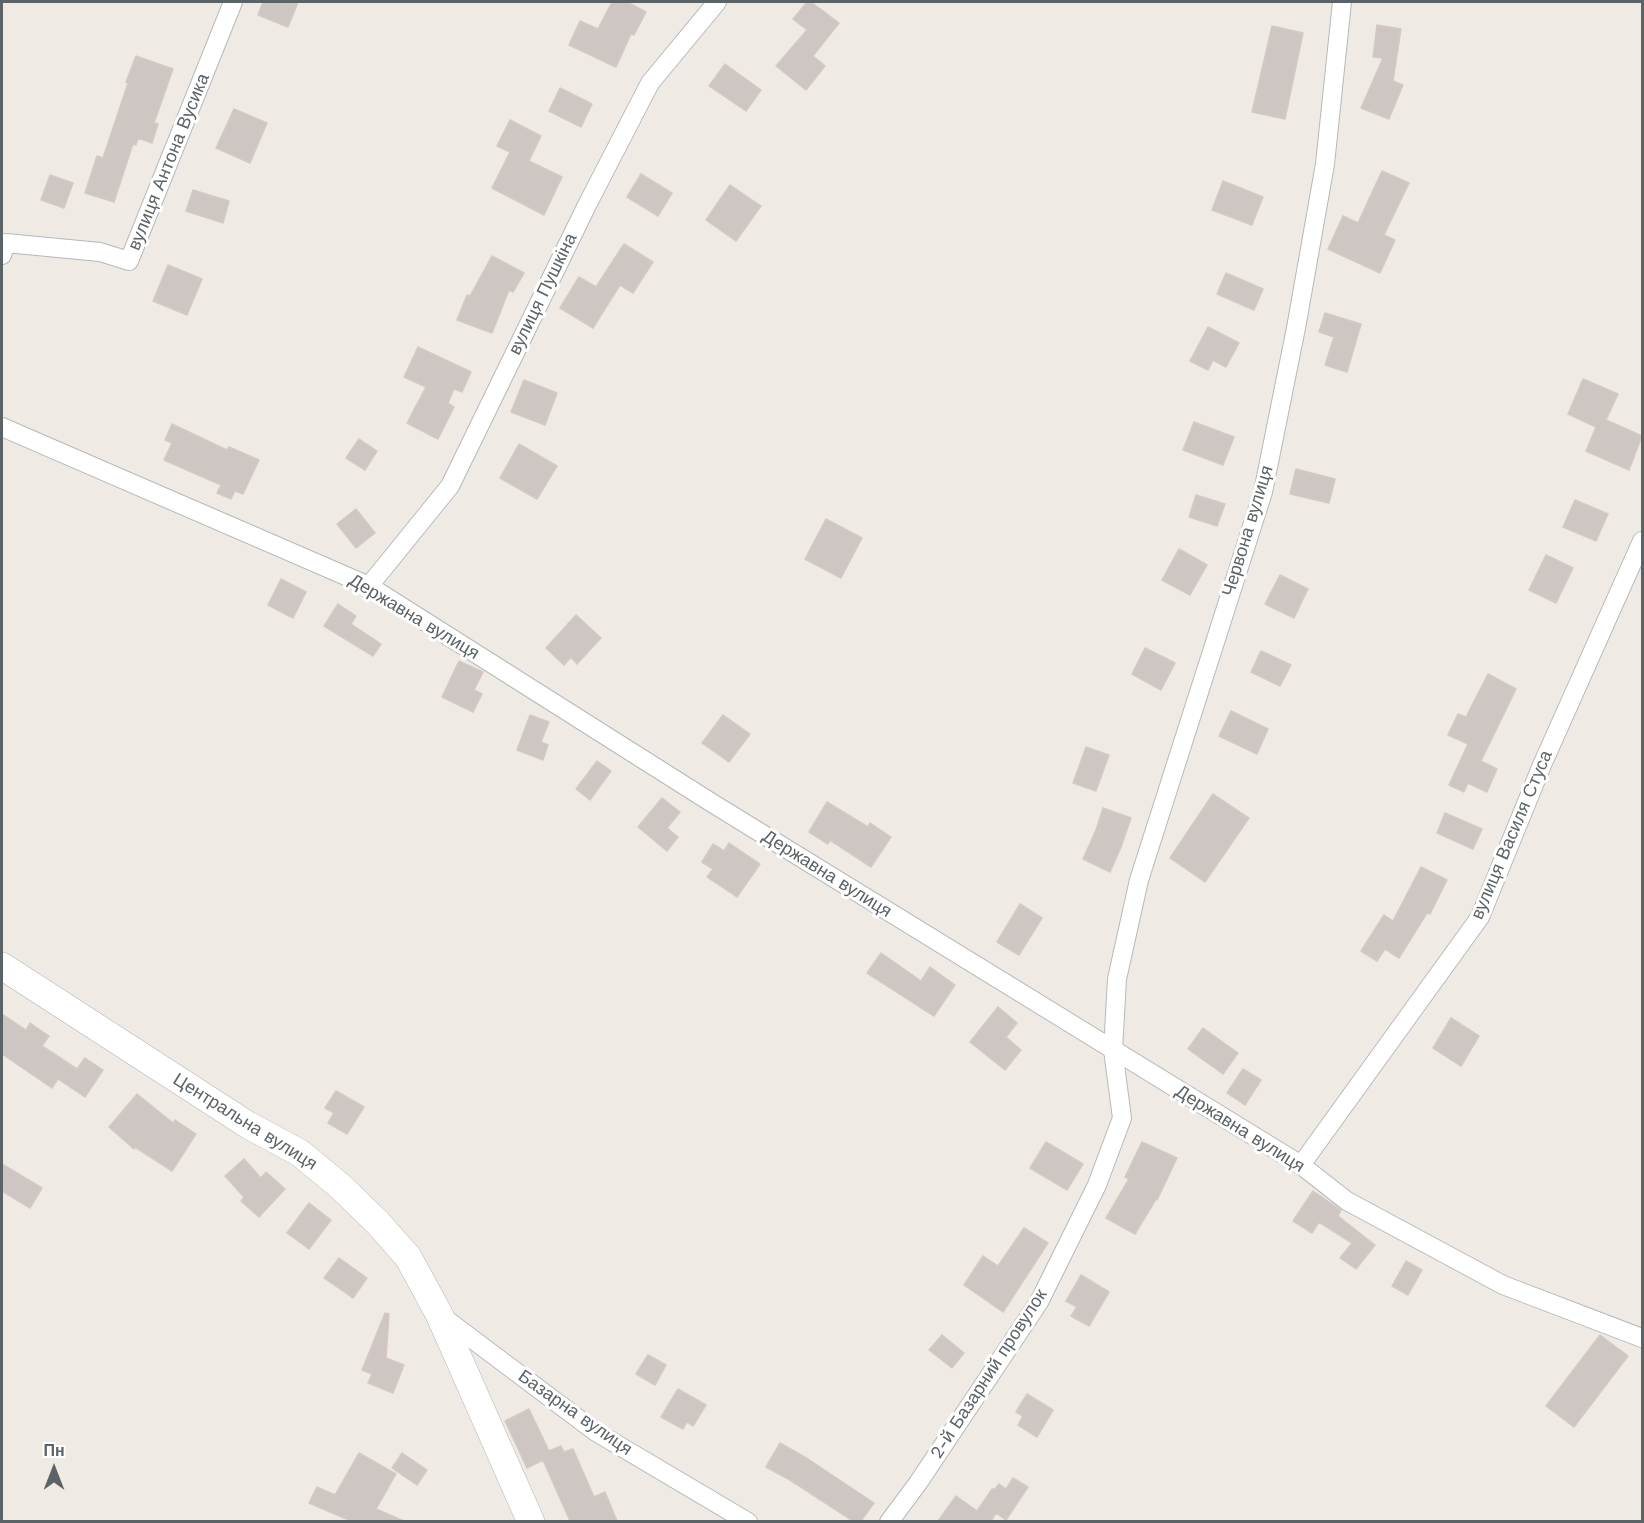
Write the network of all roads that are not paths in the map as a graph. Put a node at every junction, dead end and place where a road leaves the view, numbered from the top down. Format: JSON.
{"nodes":[{"id":1,"x":233,"y":2,"type":"edge"},
{"id":2,"x":717,"y":2,"type":"edge"},
{"id":3,"x":1342,"y":2,"type":"edge"},
{"id":4,"x":3,"y":246,"type":"edge"},
{"id":5,"x":2,"y":427,"type":"edge"},
{"id":6,"x":1642,"y":541,"type":"edge"},
{"id":7,"x":369,"y":585,"type":"junction"},
{"id":8,"x":2,"y":966,"type":"edge"},
{"id":9,"x":1113,"y":1050,"type":"junction"},
{"id":10,"x":1301,"y":1165,"type":"junction"},
{"id":11,"x":439,"y":1314,"type":"junction"},
{"id":12,"x":1642,"y":1338,"type":"edge"},
{"id":13,"x":531,"y":1521,"type":"edge"},
{"id":14,"x":748,"y":1521,"type":"edge"},
{"id":15,"x":889,"y":1521,"type":"edge"}],
"edges":[{"from":1,"to":4,"type":"street","name":"вулиця Антона Вусика"},
{"from":2,"to":7,"type":"street","name":"вулиця Пушкіна"},
{"from":3,"to":9,"type":"street","name":"Червона вулиця"},
{"from":5,"to":7,"type":"street","name":"Державна вулиця"},
{"from":6,"to":10,"type":"street","name":"вулиця Василя Стуса"},
{"from":7,"to":9,"type":"street","name":"Державна вулиця"},
{"from":8,"to":11,"type":"main road","name":"Центральна вулиця"},
{"from":9,"to":10,"type":"street","name":"Державна вулиця"},
{"from":9,"to":15,"type":"street","name":"2-й Базарний провулок"},
{"from":10,"to":12,"type":"street","name":"Державна вулиця"},
{"from":11,"to":13,"type":"main road","name":"Центральна вулиця"},
{"from":11,"to":14,"type":"street","name":"Базарна вулиця"}]}
